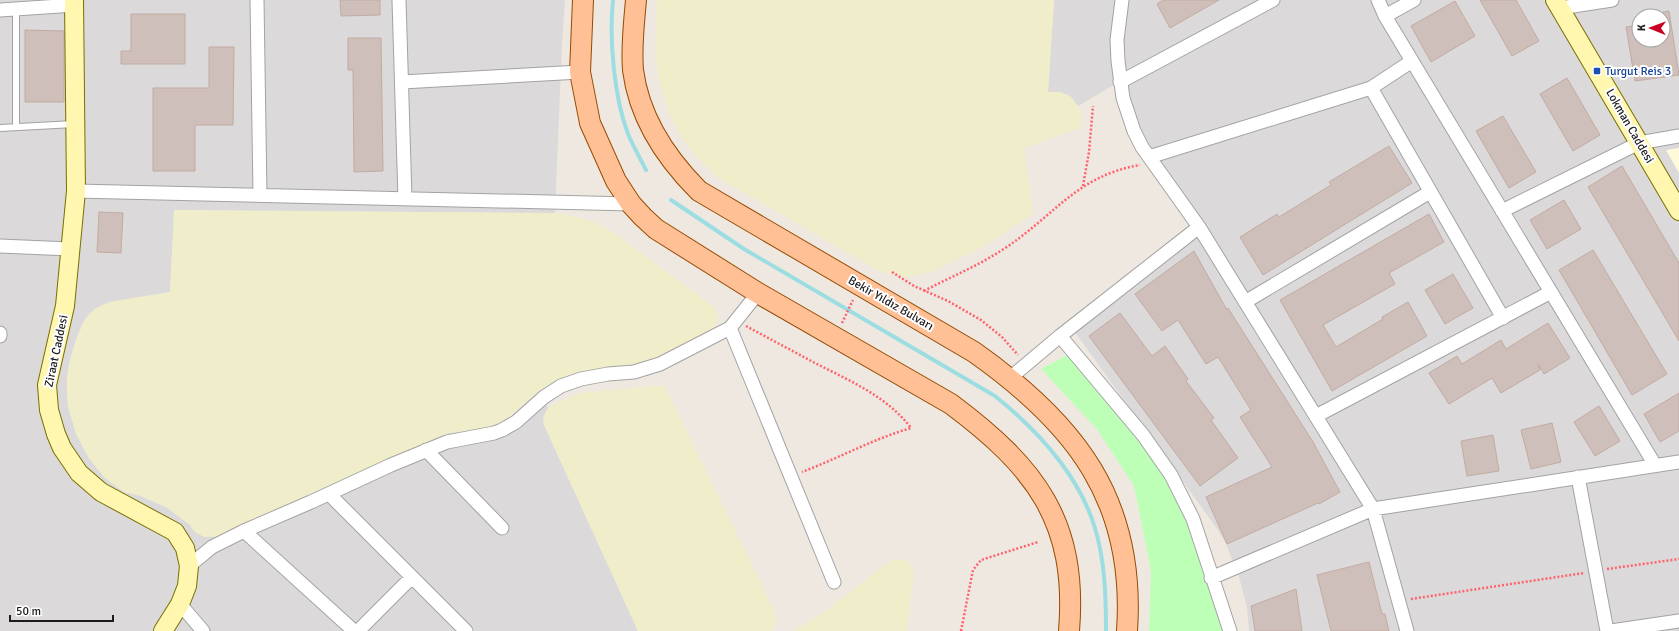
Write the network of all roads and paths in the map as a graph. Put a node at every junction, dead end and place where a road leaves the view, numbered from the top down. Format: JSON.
{"nodes":[{"id":1,"x":257,"y":0,"type":"edge"},
{"id":2,"x":399,"y":0,"type":"edge"},
{"id":3,"x":583,"y":0,"type":"edge"},
{"id":4,"x":636,"y":0,"type":"edge"},
{"id":5,"x":1122,"y":0,"type":"edge"},
{"id":6,"x":1273,"y":0,"type":"edge"},
{"id":7,"x":1378,"y":0,"type":"edge"},
{"id":8,"x":1414,"y":0,"type":"edge"},
{"id":9,"x":1612,"y":0,"type":"edge"},
{"id":10,"x":74,"y":2,"type":"edge"},
{"id":11,"x":1558,"y":4,"type":"edge"},
{"id":12,"x":16,"y":9,"type":"junction"},
{"id":13,"x":0,"y":10,"type":"edge"},
{"id":14,"x":1385,"y":16,"type":"junction"},
{"id":15,"x":1412,"y":62,"type":"junction"},
{"id":16,"x":580,"y":72,"type":"junction"},
{"id":17,"x":402,"y":82,"type":"junction"},
{"id":18,"x":1120,"y":82,"type":"junction"},
{"id":19,"x":1371,"y":88,"type":"junction"},
{"id":20,"x":1093,"y":106,"type":"dead end"},
{"id":21,"x":75,"y":124,"type":"junction"},
{"id":22,"x":16,"y":126,"type":"junction"},
{"id":23,"x":0,"y":128,"type":"edge"},
{"id":24,"x":1679,"y":136,"type":"edge"},
{"id":25,"x":1639,"y":143,"type":"junction"},
{"id":26,"x":1152,"y":160,"type":"junction"},
{"id":27,"x":1083,"y":186,"type":"junction"},
{"id":28,"x":76,"y":191,"type":"junction"},
{"id":29,"x":1430,"y":192,"type":"junction"},
{"id":30,"x":260,"y":195,"type":"junction"},
{"id":31,"x":405,"y":199,"type":"junction"},
{"id":32,"x":632,"y":204,"type":"junction"},
{"id":33,"x":1502,"y":211,"type":"junction"},
{"id":34,"x":1679,"y":211,"type":"edge"},
{"id":35,"x":1199,"y":227,"type":"junction"},
{"id":36,"x":0,"y":246,"type":"edge"},
{"id":37,"x":70,"y":249,"type":"junction"},
{"id":38,"x":892,"y":272,"type":"dead end"},
{"id":39,"x":924,"y":291,"type":"junction"},
{"id":40,"x":1551,"y":292,"type":"junction"},
{"id":41,"x":758,"y":293,"type":"junction"},
{"id":42,"x":1245,"y":302,"type":"junction"},
{"id":43,"x":851,"y":304,"type":"dead end"},
{"id":44,"x":845,"y":316,"type":"dead end"},
{"id":45,"x":1503,"y":318,"type":"junction"},
{"id":46,"x":733,"y":325,"type":"junction"},
{"id":47,"x":0,"y":333,"type":"edge"},
{"id":48,"x":0,"y":336,"type":"edge"},
{"id":49,"x":1060,"y":336,"type":"junction"},
{"id":50,"x":1026,"y":365,"type":"junction"},
{"id":51,"x":1010,"y":378,"type":"junction"},
{"id":52,"x":1316,"y":416,"type":"junction"},
{"id":53,"x":426,"y":450,"type":"junction"},
{"id":54,"x":1679,"y":462,"type":"edge"},
{"id":55,"x":1655,"y":465,"type":"junction"},
{"id":56,"x":791,"y":476,"type":"junction"},
{"id":57,"x":1578,"y":477,"type":"junction"},
{"id":58,"x":329,"y":494,"type":"junction"},
{"id":59,"x":1373,"y":509,"type":"junction"},
{"id":60,"x":502,"y":528,"type":"dead end"},
{"id":61,"x":244,"y":531,"type":"junction"},
{"id":62,"x":1038,"y":542,"type":"dead end"},
{"id":63,"x":1679,"y":559,"type":"edge"},
{"id":64,"x":189,"y":566,"type":"junction"},
{"id":65,"x":1596,"y":571,"type":"junction"},
{"id":66,"x":412,"y":577,"type":"junction"},
{"id":67,"x":1211,"y":578,"type":"junction"},
{"id":68,"x":834,"y":582,"type":"dead end"},
{"id":69,"x":1399,"y":601,"type":"junction"},
{"id":70,"x":180,"y":604,"type":"junction"},
{"id":71,"x":1679,"y":620,"type":"edge"},
{"id":72,"x":163,"y":631,"type":"edge"},
{"id":73,"x":203,"y":631,"type":"edge"},
{"id":74,"x":354,"y":631,"type":"edge"},
{"id":75,"x":358,"y":631,"type":"edge"},
{"id":76,"x":466,"y":631,"type":"edge"},
{"id":77,"x":961,"y":631,"type":"edge"},
{"id":78,"x":1069,"y":631,"type":"edge"},
{"id":79,"x":1127,"y":631,"type":"edge"},
{"id":80,"x":1230,"y":631,"type":"edge"},
{"id":81,"x":1407,"y":631,"type":"edge"},
{"id":82,"x":1606,"y":631,"type":"edge"},
{"id":83,"x":1611,"y":631,"type":"edge"}],
"edges":[{"from":1,"to":30,"type":"street"},
{"from":2,"to":17,"type":"street"},
{"from":3,"to":16,"type":"main road"},
{"from":4,"to":51,"type":"main road","name":"Bekir Yıldız Bulvarı"},
{"from":5,"to":18,"type":"street"},
{"from":6,"to":18,"type":"street"},
{"from":7,"to":14,"type":"street"},
{"from":8,"to":14,"type":"street"},
{"from":9,"to":11,"type":"street"},
{"from":10,"to":12,"type":"street"},
{"from":10,"to":21,"type":"street","name":"Ziraat Caddesi"},
{"from":11,"to":25,"type":"street","name":"Lokman Caddesi"},
{"from":12,"to":13,"type":"street"},
{"from":12,"to":22,"type":"lane"},
{"from":14,"to":15,"type":"street"},
{"from":15,"to":19,"type":"street"},
{"from":15,"to":33,"type":"street"},
{"from":16,"to":17,"type":"street"},
{"from":16,"to":32,"type":"main road"},
{"from":17,"to":31,"type":"street"},
{"from":18,"to":26,"type":"street"},
{"from":19,"to":26,"type":"street"},
{"from":19,"to":29,"type":"street"},
{"from":20,"to":27,"type":"path"},
{"from":21,"to":22,"type":"lane"},
{"from":21,"to":28,"type":"street","name":"Ziraat Caddesi"},
{"from":22,"to":23,"type":"lane"},
{"from":24,"to":25,"type":"street"},
{"from":25,"to":33,"type":"street"},
{"from":25,"to":34,"type":"street","name":"Lokman Caddesi"},
{"from":26,"to":27,"type":"path"},
{"from":26,"to":35,"type":"street"},
{"from":27,"to":39,"type":"path"},
{"from":28,"to":30,"type":"street"},
{"from":28,"to":37,"type":"street","name":"Ziraat Caddesi"},
{"from":29,"to":42,"type":"street"},
{"from":29,"to":45,"type":"street"},
{"from":30,"to":31,"type":"street"},
{"from":31,"to":32,"type":"street"},
{"from":32,"to":41,"type":"main road"},
{"from":33,"to":40,"type":"street"},
{"from":35,"to":42,"type":"street"},
{"from":35,"to":49,"type":"street"},
{"from":36,"to":37,"type":"street"},
{"from":37,"to":64,"type":"street","name":"Ziraat Caddesi"},
{"from":38,"to":39,"type":"path"},
{"from":39,"to":50,"type":"path"},
{"from":40,"to":45,"type":"street"},
{"from":40,"to":55,"type":"street"},
{"from":41,"to":46,"type":"street"},
{"from":41,"to":78,"type":"main road"},
{"from":42,"to":52,"type":"street"},
{"from":43,"to":44,"type":"path"},
{"from":45,"to":52,"type":"street"},
{"from":46,"to":53,"type":"street"},
{"from":46,"to":56,"type":"street"},
{"from":46,"to":56,"type":"path"},
{"from":47,"to":48,"type":"street"},
{"from":49,"to":50,"type":"street"},
{"from":49,"to":67,"type":"street"},
{"from":50,"to":51,"type":"street"},
{"from":51,"to":79,"type":"main road","name":"Bekir Yıldız Bulvarı"},
{"from":52,"to":59,"type":"street"},
{"from":53,"to":58,"type":"street"},
{"from":53,"to":60,"type":"street"},
{"from":54,"to":55,"type":"street"},
{"from":55,"to":57,"type":"street"},
{"from":56,"to":68,"type":"street"},
{"from":57,"to":59,"type":"street"},
{"from":57,"to":65,"type":"street"},
{"from":58,"to":61,"type":"street"},
{"from":58,"to":66,"type":"street"},
{"from":59,"to":67,"type":"street"},
{"from":59,"to":69,"type":"street"},
{"from":61,"to":64,"type":"street"},
{"from":61,"to":74,"type":"street"},
{"from":62,"to":77,"type":"path"},
{"from":63,"to":65,"type":"path"},
{"from":64,"to":70,"type":"street","name":"Ziraat Caddesi"},
{"from":65,"to":69,"type":"path"},
{"from":65,"to":82,"type":"street"},
{"from":66,"to":75,"type":"street"},
{"from":66,"to":76,"type":"street"},
{"from":67,"to":80,"type":"street"},
{"from":69,"to":81,"type":"street"},
{"from":70,"to":72,"type":"street","name":"Ziraat Caddesi"},
{"from":70,"to":73,"type":"street"},
{"from":71,"to":83,"type":"street"}]}
